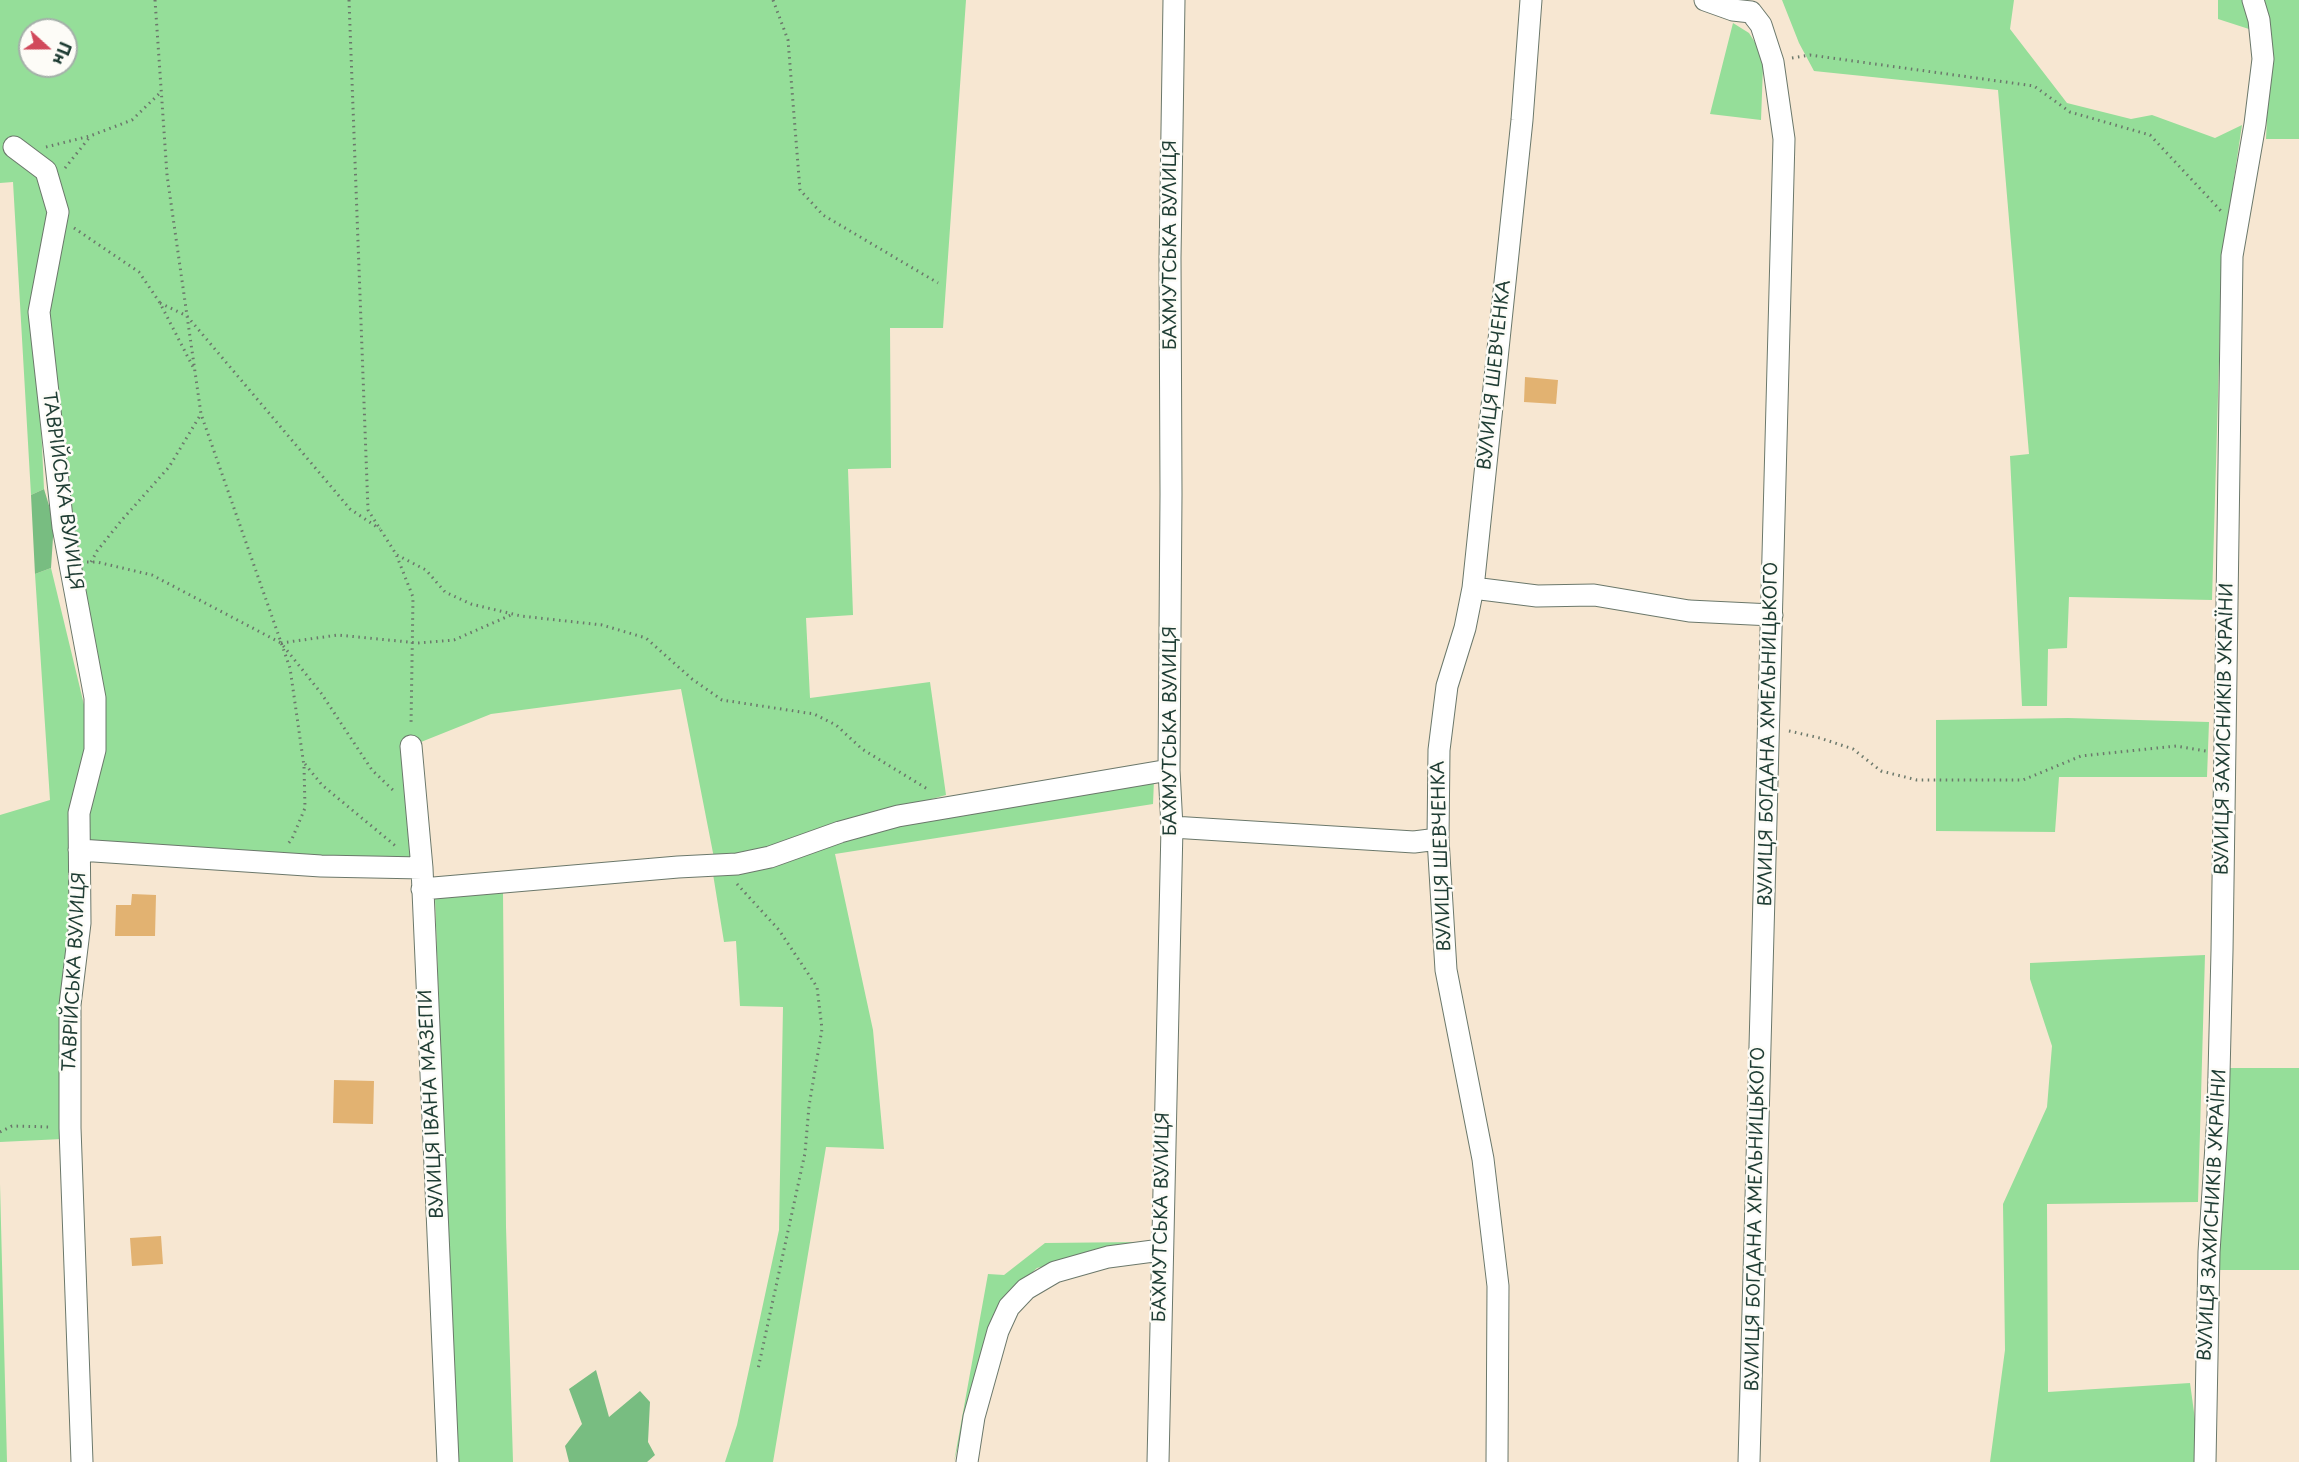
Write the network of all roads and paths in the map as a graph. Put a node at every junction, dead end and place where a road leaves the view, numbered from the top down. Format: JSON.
{"nodes":[{"id":1,"x":155,"y":0,"type":"edge"},
{"id":2,"x":349,"y":0,"type":"edge"},
{"id":3,"x":774,"y":0,"type":"edge"},
{"id":4,"x":1174,"y":0,"type":"edge"},
{"id":5,"x":1532,"y":0,"type":"edge"},
{"id":6,"x":1705,"y":0,"type":"edge"},
{"id":7,"x":2253,"y":0,"type":"edge"},
{"id":8,"x":1752,"y":6,"type":"edge"},
{"id":9,"x":1773,"y":62,"type":"junction"},
{"id":10,"x":161,"y":92,"type":"junction"},
{"id":11,"x":90,"y":136,"type":"junction"},
{"id":12,"x":18,"y":150,"type":"joint"},
{"id":13,"x":51,"y":188,"type":"junction"},
{"id":14,"x":57,"y":217,"type":"junction"},
{"id":15,"x":2237,"y":227,"type":"junction"},
{"id":16,"x":938,"y":283,"type":"dead end"},
{"id":17,"x":159,"y":303,"type":"junction"},
{"id":18,"x":188,"y":316,"type":"junction"},
{"id":19,"x":195,"y":370,"type":"junction"},
{"id":20,"x":201,"y":414,"type":"junction"},
{"id":21,"x":381,"y":530,"type":"junction"},
{"id":22,"x":396,"y":554,"type":"junction"},
{"id":23,"x":70,"y":562,"type":"junction"},
{"id":24,"x":92,"y":562,"type":"junction"},
{"id":25,"x":1473,"y":588,"type":"junction"},
{"id":26,"x":76,"y":592,"type":"junction"},
{"id":27,"x":512,"y":614,"type":"junction"},
{"id":28,"x":1772,"y":615,"type":"junction"},
{"id":29,"x":281,"y":643,"type":"junction"},
{"id":30,"x":412,"y":643,"type":"junction"},
{"id":31,"x":1769,"y":724,"type":"junction"},
{"id":32,"x":411,"y":746,"type":"joint"},
{"id":33,"x":2226,"y":755,"type":"junction"},
{"id":34,"x":303,"y":762,"type":"junction"},
{"id":35,"x":1169,"y":770,"type":"junction"},
{"id":36,"x":955,"y":806,"type":"junction"},
{"id":37,"x":417,"y":816,"type":"junction"},
{"id":38,"x":1172,"y":827,"type":"junction"},
{"id":39,"x":1438,"y":839,"type":"junction"},
{"id":40,"x":79,"y":850,"type":"junction"},
{"id":41,"x":270,"y":862,"type":"junction"},
{"id":42,"x":719,"y":865,"type":"junction"},
{"id":43,"x":422,"y":868,"type":"junction"},
{"id":44,"x":422,"y":889,"type":"junction"},
{"id":45,"x":70,"y":1128,"type":"junction"},
{"id":46,"x":0,"y":1132,"type":"edge"},
{"id":47,"x":1161,"y":1250,"type":"junction"},
{"id":48,"x":758,"y":1370,"type":"dead end"},
{"id":49,"x":82,"y":1462,"type":"edge"},
{"id":50,"x":448,"y":1462,"type":"edge"},
{"id":51,"x":967,"y":1462,"type":"edge"},
{"id":52,"x":1158,"y":1462,"type":"edge"},
{"id":53,"x":1497,"y":1462,"type":"edge"},
{"id":54,"x":1749,"y":1462,"type":"edge"},
{"id":55,"x":2205,"y":1462,"type":"edge"}],
"edges":[{"from":1,"to":10,"type":"path"},
{"from":2,"to":21,"type":"path"},
{"from":3,"to":16,"type":"path"},
{"from":4,"to":35,"type":"street","name":"БАХМУТСЬКА ВУЛИЦЯ"},
{"from":5,"to":25,"type":"street","name":"ВУЛИЦЯ ШЕВЧЕНКА"},
{"from":6,"to":8,"type":"street"},
{"from":7,"to":15,"type":"street","name":"ВУЛИЦЯ ЗАХИСНИКІВ УКРАЇНИ"},
{"from":8,"to":9,"type":"street","name":"ВУЛИЦЯ БОГДАНА ХМЕЛЬНИЦЬКОГО"},
{"from":9,"to":15,"type":"path"},
{"from":9,"to":28,"type":"street","name":"ВУЛИЦЯ БОГДАНА ХМЕЛЬНИЦЬКОГО"},
{"from":10,"to":11,"type":"path"},
{"from":10,"to":18,"type":"path"},
{"from":11,"to":12,"type":"path"},
{"from":11,"to":13,"type":"path"},
{"from":12,"to":13,"type":"street","name":"ТАВРІЙСЬКА ВУЛИЦЯ"},
{"from":13,"to":14,"type":"street","name":"ТАВРІЙСЬКА ВУЛИЦЯ"},
{"from":14,"to":17,"type":"path"},
{"from":14,"to":23,"type":"street","name":"ТАВРІЙСЬКА ВУЛИЦЯ"},
{"from":15,"to":33,"type":"street","name":"ВУЛИЦЯ ЗАХИСНИКІВ УКРАЇНИ"},
{"from":17,"to":18,"type":"path"},
{"from":17,"to":19,"type":"path"},
{"from":18,"to":19,"type":"path"},
{"from":18,"to":21,"type":"path"},
{"from":19,"to":20,"type":"path"},
{"from":20,"to":24,"type":"path"},
{"from":20,"to":29,"type":"path"},
{"from":21,"to":22,"type":"path"},
{"from":22,"to":27,"type":"path"},
{"from":22,"to":30,"type":"path"},
{"from":23,"to":24,"type":"path"},
{"from":23,"to":26,"type":"street","name":"ТАВРІЙСЬКА ВУЛИЦЯ"},
{"from":24,"to":26,"type":"path"},
{"from":24,"to":29,"type":"path"},
{"from":25,"to":28,"type":"street"},
{"from":25,"to":39,"type":"street","name":"ВУЛИЦЯ ШЕВЧЕНКА"},
{"from":26,"to":40,"type":"street","name":"ТАВРІЙСЬКА ВУЛИЦЯ"},
{"from":27,"to":30,"type":"path"},
{"from":27,"to":36,"type":"path"},
{"from":28,"to":31,"type":"street","name":"ВУЛИЦЯ БОГДАНА ХМЕЛЬНИЦЬКОГО"},
{"from":29,"to":30,"type":"path"},
{"from":29,"to":34,"type":"path"},
{"from":29,"to":37,"type":"path"},
{"from":30,"to":32,"type":"path"},
{"from":31,"to":33,"type":"path"},
{"from":31,"to":54,"type":"street","name":"ВУЛИЦЯ БОГДАНА ХМЕЛЬНИЦЬКОГО"},
{"from":32,"to":37,"type":"street","name":"ВУЛИЦЯ ІВАНА МАЗЕПИ"},
{"from":33,"to":55,"type":"street","name":"ВУЛИЦЯ ЗАХИСНИКІВ УКРАЇНИ"},
{"from":34,"to":41,"type":"path"},
{"from":34,"to":43,"type":"path"},
{"from":35,"to":36,"type":"street"},
{"from":35,"to":38,"type":"street","name":"БАХМУТСЬКА ВУЛИЦЯ"},
{"from":36,"to":42,"type":"street"},
{"from":37,"to":43,"type":"street","name":"ВУЛИЦЯ ІВАНА МАЗЕПИ"},
{"from":38,"to":39,"type":"street"},
{"from":38,"to":47,"type":"street","name":"БАХМУТСЬКА ВУЛИЦЯ"},
{"from":39,"to":53,"type":"street","name":"ВУЛИЦЯ ШЕВЧЕНКА"},
{"from":40,"to":41,"type":"street"},
{"from":40,"to":45,"type":"street","name":"ТАВРІЙСЬКА ВУЛИЦЯ"},
{"from":41,"to":43,"type":"street"},
{"from":42,"to":44,"type":"street"},
{"from":42,"to":48,"type":"path"},
{"from":43,"to":44,"type":"street","name":"ВУЛИЦЯ ІВАНА МАЗЕПИ"},
{"from":44,"to":50,"type":"street","name":"ВУЛИЦЯ ІВАНА МАЗЕПИ"},
{"from":45,"to":46,"type":"path"},
{"from":45,"to":49,"type":"street","name":"ТАВРІЙСЬКА ВУЛИЦЯ"},
{"from":47,"to":51,"type":"street"},
{"from":47,"to":52,"type":"street","name":"БАХМУТСЬКА ВУЛИЦЯ"}]}
